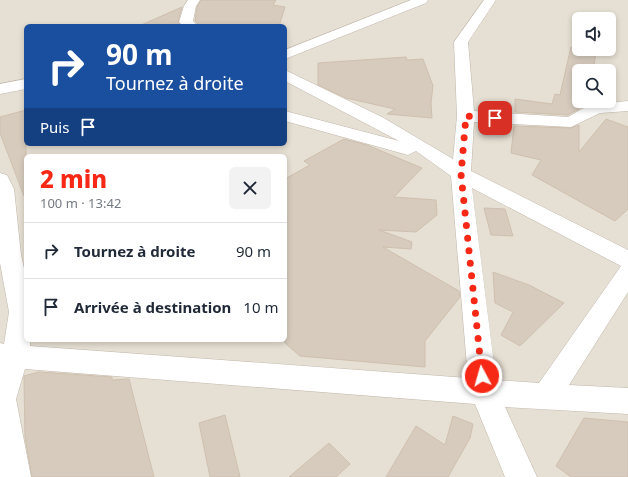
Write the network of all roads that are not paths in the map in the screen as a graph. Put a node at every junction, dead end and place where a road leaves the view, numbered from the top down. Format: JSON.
{"nodes":[{"id":1,"x":194,"y":0,"type":"edge"},
{"id":2,"x":422,"y":0,"type":"edge"},
{"id":3,"x":490,"y":0,"type":"edge"},
{"id":4,"x":189,"y":24,"type":"edge"},
{"id":5,"x":287,"y":54,"type":"edge"},
{"id":6,"x":287,"y":76,"type":"edge"},
{"id":7,"x":24,"y":84,"type":"edge"},
{"id":8,"x":0,"y":89,"type":"edge"},
{"id":9,"x":628,"y":106,"type":"edge"},
{"id":10,"x":466,"y":116,"type":"junction"},
{"id":11,"x":287,"y":117,"type":"edge"},
{"id":12,"x":440,"y":158,"type":"junction"},
{"id":13,"x":461,"y":174,"type":"junction"},
{"id":14,"x":0,"y":178,"type":"edge"},
{"id":15,"x":628,"y":260,"type":"edge"},
{"id":16,"x":628,"y":273,"type":"edge"},
{"id":17,"x":7,"y":355,"type":"edge"},
{"id":18,"x":483,"y":391,"type":"junction"},
{"id":19,"x":546,"y":397,"type":"junction"},
{"id":20,"x":628,"y":401,"type":"edge"},
{"id":21,"x":15,"y":477,"type":"edge"},
{"id":22,"x":521,"y":477,"type":"edge"}],
"edges":[{"from":1,"to":4,"type":"street"},
{"from":2,"to":5,"type":"street"},
{"from":3,"to":10,"type":"street"},
{"from":6,"to":12,"type":"street"},
{"from":7,"to":8,"type":"street"},
{"from":9,"to":10,"type":"street"},
{"from":10,"to":13,"type":"street"},
{"from":11,"to":12,"type":"street"},
{"from":12,"to":13,"type":"street"},
{"from":13,"to":15,"type":"street"},
{"from":13,"to":18,"type":"street"},
{"from":14,"to":17,"type":"street"},
{"from":16,"to":19,"type":"street"},
{"from":17,"to":18,"type":"street"},
{"from":17,"to":21,"type":"street"},
{"from":18,"to":19,"type":"street"},
{"from":18,"to":22,"type":"street"},
{"from":19,"to":20,"type":"street"}]}
